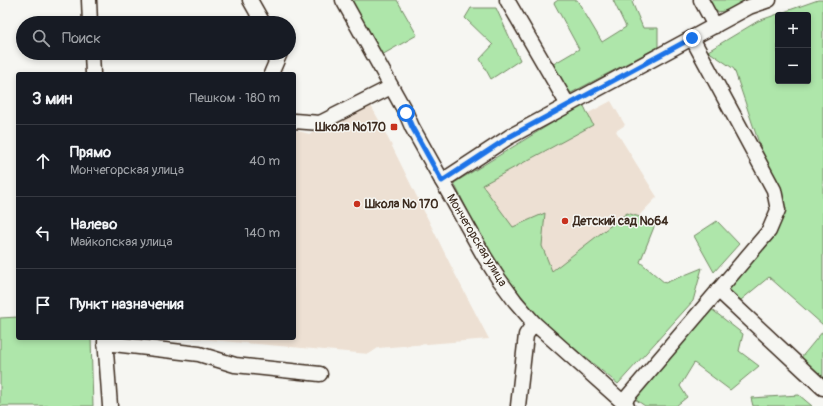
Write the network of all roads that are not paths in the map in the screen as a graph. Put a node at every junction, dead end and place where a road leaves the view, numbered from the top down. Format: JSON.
{"nodes":[{"id":1,"x":89,"y":0,"type":"edge"},
{"id":2,"x":250,"y":0,"type":"edge"},
{"id":3,"x":343,"y":0,"type":"edge"},
{"id":4,"x":507,"y":0,"type":"edge"},
{"id":5,"x":701,"y":0,"type":"edge"},
{"id":6,"x":769,"y":0,"type":"edge"},
{"id":7,"x":90,"y":16,"type":"edge"},
{"id":8,"x":259,"y":16,"type":"edge"},
{"id":9,"x":715,"y":26,"type":"junction"},
{"id":10,"x":692,"y":38,"type":"junction"},
{"id":11,"x":92,"y":60,"type":"edge"},
{"id":12,"x":277,"y":60,"type":"edge"},
{"id":13,"x":93,"y":72,"type":"edge"},
{"id":14,"x":272,"y":72,"type":"edge"},
{"id":15,"x":391,"y":87,"type":"junction"},
{"id":16,"x":568,"y":105,"type":"junction"},
{"id":17,"x":296,"y":121,"type":"edge"},
{"id":18,"x":442,"y":181,"type":"junction"},
{"id":19,"x":718,"y":290,"type":"junction"},
{"id":20,"x":534,"y":323,"type":"junction"},
{"id":21,"x":105,"y":340,"type":"edge"},
{"id":22,"x":320,"y":374,"type":"dead end"},
{"id":23,"x":823,"y":388,"type":"edge"},
{"id":24,"x":625,"y":404,"type":"edge"},
{"id":25,"x":110,"y":406,"type":"edge"},
{"id":26,"x":518,"y":406,"type":"edge"}],
"edges":[{"from":1,"to":7,"type":"street"},
{"from":2,"to":8,"type":"street"},
{"from":3,"to":15,"type":"street","name":"Мончегорская улица"},
{"from":4,"to":16,"type":"street"},
{"from":5,"to":9,"type":"street"},
{"from":6,"to":9,"type":"street"},
{"from":9,"to":10,"type":"street"},
{"from":10,"to":16,"type":"street"},
{"from":10,"to":19,"type":"street"},
{"from":11,"to":13,"type":"street"},
{"from":12,"to":14,"type":"street"},
{"from":15,"to":17,"type":"street"},
{"from":15,"to":18,"type":"street","name":"Мончегорская улица"},
{"from":16,"to":18,"type":"street"},
{"from":18,"to":20,"type":"street","name":"Мончегорская улица"},
{"from":19,"to":23,"type":"street"},
{"from":19,"to":24,"type":"street"},
{"from":20,"to":24,"type":"street","name":"Мончегорская улица"},
{"from":20,"to":26,"type":"street"},
{"from":21,"to":22,"type":"street"},
{"from":21,"to":25,"type":"street"}]}
